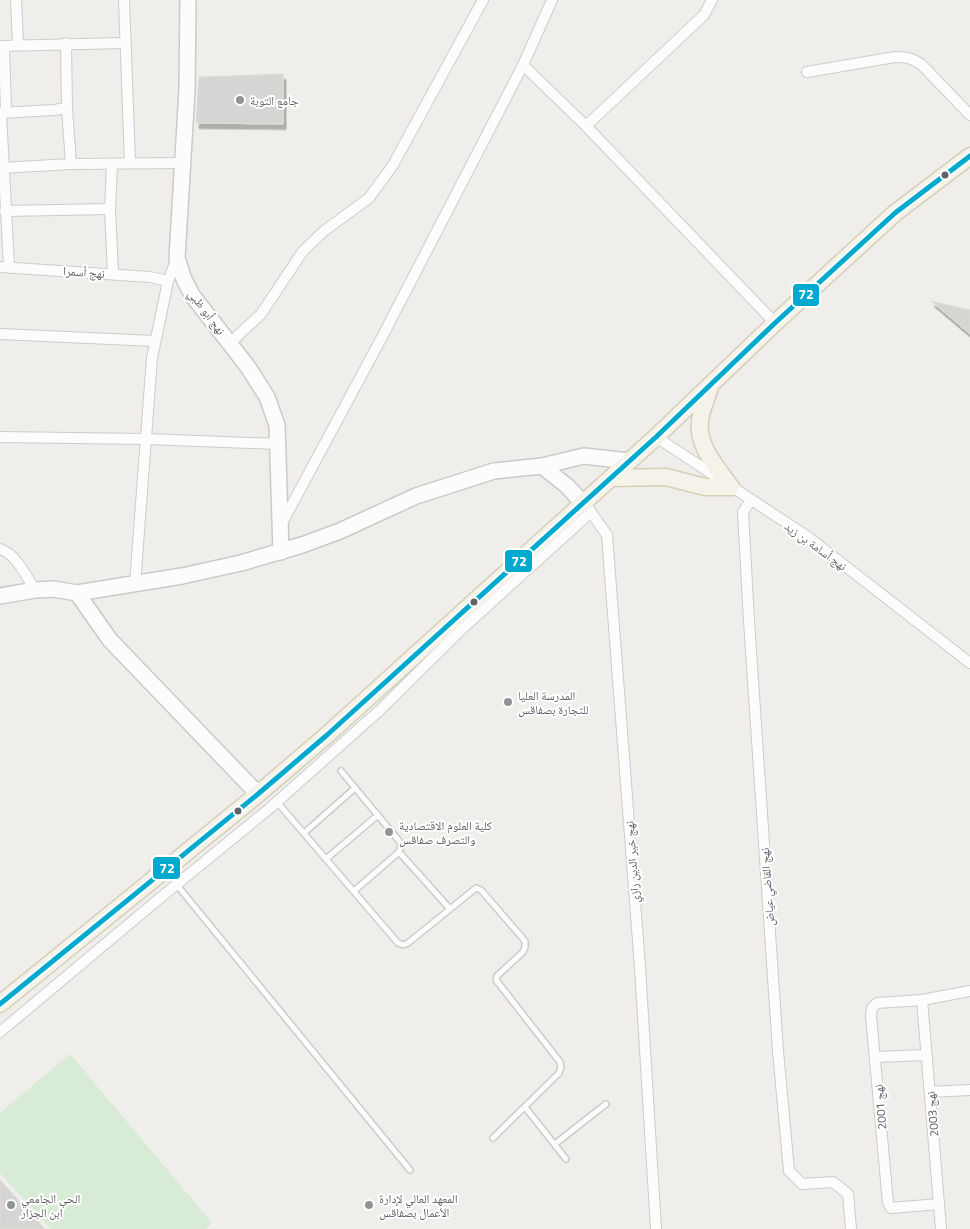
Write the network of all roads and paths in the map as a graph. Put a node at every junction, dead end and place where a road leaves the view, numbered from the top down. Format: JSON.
{"nodes":[{"id":1,"x":16,"y":0,"type":"edge"},
{"id":2,"x":124,"y":0,"type":"edge"},
{"id":3,"x":188,"y":0,"type":"edge"},
{"id":4,"x":483,"y":0,"type":"edge"},
{"id":5,"x":552,"y":0,"type":"edge"},
{"id":6,"x":712,"y":0,"type":"edge"},
{"id":7,"x":66,"y":43,"type":"junction"},
{"id":8,"x":126,"y":43,"type":"junction"},
{"id":9,"x":18,"y":44,"type":"junction"},
{"id":10,"x":2,"y":46,"type":"edge"},
{"id":11,"x":522,"y":65,"type":"junction"},
{"id":12,"x":807,"y":72,"type":"dead end"},
{"id":13,"x":67,"y":108,"type":"junction"},
{"id":14,"x":2,"y":113,"type":"edge"},
{"id":15,"x":970,"y":114,"type":"edge"},
{"id":16,"x":586,"y":126,"type":"junction"},
{"id":17,"x":970,"y":156,"type":"edge"},
{"id":18,"x":130,"y":163,"type":"junction"},
{"id":19,"x":71,"y":164,"type":"junction"},
{"id":20,"x":112,"y":164,"type":"junction"},
{"id":21,"x":182,"y":164,"type":"junction"},
{"id":22,"x":2,"y":168,"type":"edge"},
{"id":23,"x":110,"y":208,"type":"junction"},
{"id":24,"x":5,"y":211,"type":"junction"},
{"id":25,"x":177,"y":258,"type":"junction"},
{"id":26,"x":5,"y":267,"type":"edge"},
{"id":27,"x":113,"y":274,"type":"junction"},
{"id":28,"x":168,"y":281,"type":"junction"},
{"id":29,"x":775,"y":323,"type":"junction"},
{"id":30,"x":0,"y":334,"type":"edge"},
{"id":31,"x":155,"y":341,"type":"junction"},
{"id":32,"x":230,"y":343,"type":"junction"},
{"id":33,"x":710,"y":385,"type":"junction"},
{"id":34,"x":0,"y":437,"type":"edge"},
{"id":35,"x":656,"y":437,"type":"junction"},
{"id":36,"x":147,"y":439,"type":"junction"},
{"id":37,"x":278,"y":444,"type":"junction"},
{"id":38,"x":629,"y":461,"type":"junction"},
{"id":39,"x":542,"y":466,"type":"junction"},
{"id":40,"x":611,"y":478,"type":"junction"},
{"id":41,"x":731,"y":487,"type":"junction"},
{"id":42,"x":751,"y":500,"type":"junction"},
{"id":43,"x":587,"y":508,"type":"junction"},
{"id":44,"x":279,"y":528,"type":"junction"},
{"id":45,"x":0,"y":549,"type":"edge"},
{"id":46,"x":281,"y":552,"type":"junction"},
{"id":47,"x":135,"y":584,"type":"junction"},
{"id":48,"x":35,"y":590,"type":"junction"},
{"id":49,"x":77,"y":593,"type":"junction"},
{"id":50,"x":0,"y":596,"type":"edge"},
{"id":51,"x":970,"y":663,"type":"edge"},
{"id":52,"x":341,"y":771,"type":"dead end"},
{"id":53,"x":356,"y":788,"type":"junction"},
{"id":54,"x":258,"y":794,"type":"junction"},
{"id":55,"x":274,"y":805,"type":"junction"},
{"id":56,"x":378,"y":815,"type":"junction"},
{"id":57,"x":304,"y":833,"type":"junction"},
{"id":58,"x":399,"y":852,"type":"junction"},
{"id":59,"x":326,"y":859,"type":"junction"},
{"id":60,"x":176,"y":884,"type":"junction"},
{"id":61,"x":354,"y":891,"type":"junction"},
{"id":62,"x":450,"y":909,"type":"junction"},
{"id":63,"x":970,"y":991,"type":"edge"},
{"id":64,"x":922,"y":1000,"type":"junction"},
{"id":65,"x":0,"y":1004,"type":"edge"},
{"id":66,"x":0,"y":1032,"type":"edge"},
{"id":67,"x":926,"y":1054,"type":"junction"},
{"id":68,"x":875,"y":1057,"type":"junction"},
{"id":69,"x":970,"y":1090,"type":"edge"},
{"id":70,"x":930,"y":1092,"type":"junction"},
{"id":71,"x":606,"y":1104,"type":"dead end"},
{"id":72,"x":524,"y":1107,"type":"junction"},
{"id":73,"x":493,"y":1138,"type":"dead end"},
{"id":74,"x":555,"y":1144,"type":"junction"},
{"id":75,"x":566,"y":1159,"type":"dead end"},
{"id":76,"x":410,"y":1170,"type":"dead end"},
{"id":77,"x":939,"y":1204,"type":"junction"},
{"id":78,"x":656,"y":1229,"type":"edge"},
{"id":79,"x":851,"y":1229,"type":"edge"},
{"id":80,"x":941,"y":1229,"type":"edge"}],
"edges":[{"from":1,"to":9,"type":"street"},
{"from":2,"to":8,"type":"street"},
{"from":3,"to":21,"type":"street","name":"نهج أبو ظبي"},
{"from":4,"to":32,"type":"street"},
{"from":5,"to":11,"type":"street"},
{"from":6,"to":16,"type":"street"},
{"from":7,"to":8,"type":"street"},
{"from":7,"to":9,"type":"street"},
{"from":7,"to":13,"type":"street"},
{"from":8,"to":18,"type":"street"},
{"from":9,"to":10,"type":"street"},
{"from":10,"to":14,"type":"street"},
{"from":11,"to":16,"type":"street"},
{"from":11,"to":44,"type":"street"},
{"from":12,"to":15,"type":"street"},
{"from":13,"to":14,"type":"street"},
{"from":13,"to":19,"type":"street"},
{"from":14,"to":22,"type":"street"},
{"from":16,"to":29,"type":"street"},
{"from":17,"to":29,"type":"main road"},
{"from":18,"to":20,"type":"street"},
{"from":18,"to":21,"type":"street"},
{"from":19,"to":20,"type":"street"},
{"from":19,"to":22,"type":"street"},
{"from":20,"to":23,"type":"street"},
{"from":21,"to":25,"type":"street","name":"نهج أبو ظبي"},
{"from":22,"to":24,"type":"street"},
{"from":23,"to":24,"type":"street"},
{"from":23,"to":27,"type":"street"},
{"from":24,"to":26,"type":"street"},
{"from":25,"to":28,"type":"street"},
{"from":25,"to":32,"type":"street","name":"نهج أبو ظبي"},
{"from":26,"to":27,"type":"street","name":"نهج أسمرا"},
{"from":27,"to":28,"type":"street","name":"نهج أسمرا"},
{"from":28,"to":31,"type":"street"},
{"from":29,"to":33,"type":"main road"},
{"from":30,"to":31,"type":"street"},
{"from":31,"to":36,"type":"street"},
{"from":32,"to":37,"type":"street","name":"نهج أبو ظبي"},
{"from":33,"to":35,"type":"main road"},
{"from":33,"to":41,"type":"main road"},
{"from":34,"to":36,"type":"street"},
{"from":35,"to":38,"type":"main road"},
{"from":35,"to":41,"type":"street","name":"نهج أسامة بن زيد"},
{"from":36,"to":37,"type":"street"},
{"from":36,"to":47,"type":"street"},
{"from":37,"to":44,"type":"street","name":"نهج أبو ظبي"},
{"from":38,"to":39,"type":"street"},
{"from":38,"to":40,"type":"main road"},
{"from":39,"to":43,"type":"street"},
{"from":39,"to":46,"type":"street"},
{"from":40,"to":41,"type":"main road"},
{"from":40,"to":43,"type":"main road"},
{"from":41,"to":42,"type":"street","name":"نهج أسامة بن زيد"},
{"from":42,"to":51,"type":"street","name":"نهج أسامة بن زيد"},
{"from":42,"to":79,"type":"street","name":"نهج القاضي عياض"},
{"from":43,"to":54,"type":"main road"},
{"from":43,"to":55,"type":"street"},
{"from":43,"to":78,"type":"street","name":"نهج خير الدين رازي"},
{"from":44,"to":46,"type":"street","name":"نهج أبو ظبي"},
{"from":45,"to":48,"type":"street"},
{"from":46,"to":47,"type":"street"},
{"from":47,"to":49,"type":"street"},
{"from":48,"to":49,"type":"street"},
{"from":48,"to":50,"type":"street"},
{"from":49,"to":54,"type":"street"},
{"from":52,"to":53,"type":"lane"},
{"from":53,"to":56,"type":"lane"},
{"from":53,"to":57,"type":"lane"},
{"from":54,"to":55,"type":"street"},
{"from":54,"to":65,"type":"main road"},
{"from":55,"to":57,"type":"lane"},
{"from":55,"to":60,"type":"street"},
{"from":56,"to":58,"type":"lane"},
{"from":56,"to":59,"type":"lane"},
{"from":57,"to":59,"type":"lane"},
{"from":58,"to":61,"type":"lane"},
{"from":58,"to":62,"type":"lane"},
{"from":59,"to":61,"type":"lane"},
{"from":60,"to":66,"type":"street"},
{"from":60,"to":76,"type":"lane"},
{"from":61,"to":62,"type":"lane"},
{"from":62,"to":72,"type":"lane"},
{"from":63,"to":64,"type":"street","name":"نهج 2001"},
{"from":64,"to":67,"type":"street","name":"نهج 2003"},
{"from":64,"to":68,"type":"street","name":"نهج 2001"},
{"from":67,"to":68,"type":"street"},
{"from":67,"to":70,"type":"street","name":"نهج 2003"},
{"from":68,"to":77,"type":"street","name":"نهج 2001"},
{"from":69,"to":70,"type":"street"},
{"from":70,"to":77,"type":"street","name":"نهج 2003"},
{"from":71,"to":74,"type":"lane"},
{"from":72,"to":73,"type":"lane"},
{"from":72,"to":74,"type":"lane"},
{"from":74,"to":75,"type":"lane"},
{"from":77,"to":80,"type":"street","name":"نهج 2003"}]}
